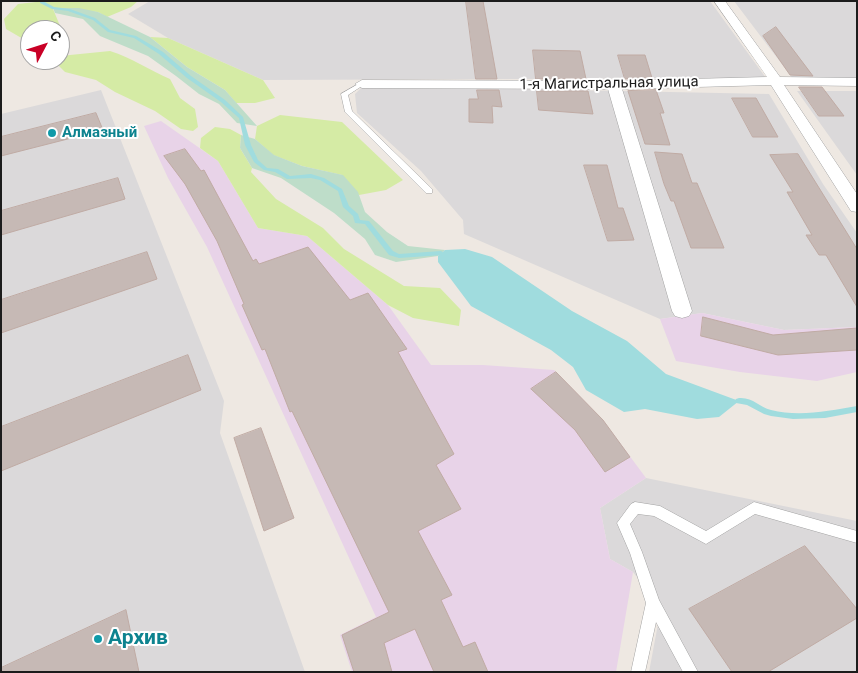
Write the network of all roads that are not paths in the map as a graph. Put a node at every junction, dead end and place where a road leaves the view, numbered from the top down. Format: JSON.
{"nodes":[{"id":1,"x":719,"y":1,"type":"edge"},
{"id":2,"x":775,"y":81,"type":"junction"},
{"id":3,"x":857,"y":82,"type":"edge"},
{"id":4,"x":362,"y":84,"type":"joint"},
{"id":5,"x":614,"y":85,"type":"junction"},
{"id":6,"x":429,"y":191,"type":"dead end"},
{"id":7,"x":857,"y":207,"type":"edge"},
{"id":8,"x":682,"y":311,"type":"dead end"},
{"id":9,"x":857,"y":537,"type":"edge"},
{"id":10,"x":653,"y":604,"type":"junction"},
{"id":11,"x":638,"y":672,"type":"edge"},
{"id":12,"x":691,"y":672,"type":"edge"}],
"edges":[{"from":1,"to":2,"type":"street"},
{"from":2,"to":3,"type":"street","name":"1-я Магистральная улица"},
{"from":2,"to":5,"type":"street","name":"1-я Магистральная улица"},
{"from":2,"to":7,"type":"street"},
{"from":4,"to":5,"type":"street","name":"1-я Магистральная улица"},
{"from":4,"to":6,"type":"lane"},
{"from":5,"to":8,"type":"street"},
{"from":9,"to":10,"type":"lane"},
{"from":10,"to":11,"type":"lane"},
{"from":10,"to":12,"type":"lane"}]}
